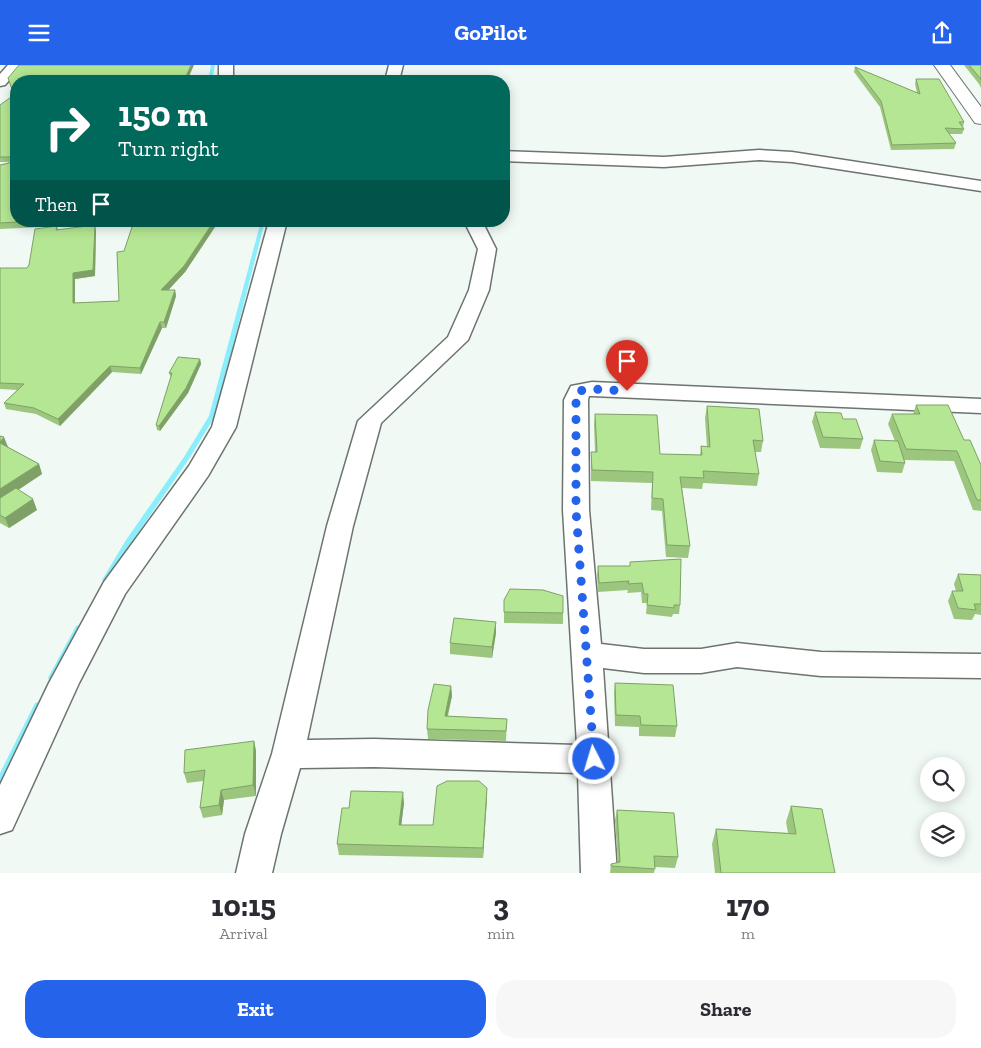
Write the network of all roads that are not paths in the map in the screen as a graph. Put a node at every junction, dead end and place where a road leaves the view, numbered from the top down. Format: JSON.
{"nodes":[{"id":1,"x":16,"y":65,"type":"edge"},
{"id":2,"x":942,"y":65,"type":"edge"},
{"id":3,"x":0,"y":82,"type":"edge"},
{"id":4,"x":981,"y":119,"type":"edge"},
{"id":5,"x":510,"y":156,"type":"edge"},
{"id":6,"x":981,"y":186,"type":"edge"},
{"id":7,"x":276,"y":227,"type":"edge"},
{"id":8,"x":476,"y":227,"type":"edge"},
{"id":9,"x":981,"y":406,"type":"edge"},
{"id":10,"x":586,"y":654,"type":"junction"},
{"id":11,"x":981,"y":666,"type":"edge"},
{"id":12,"x":288,"y":753,"type":"junction"},
{"id":13,"x":594,"y":759,"type":"junction"},
{"id":14,"x":0,"y":819,"type":"edge"},
{"id":15,"x":254,"y":873,"type":"edge"},
{"id":16,"x":599,"y":873,"type":"edge"}],
"edges":[{"from":1,"to":3,"type":"street"},
{"from":2,"to":4,"type":"main road"},
{"from":5,"to":6,"type":"street"},
{"from":7,"to":14,"type":"street"},
{"from":8,"to":12,"type":"street"},
{"from":9,"to":10,"type":"street"},
{"from":10,"to":11,"type":"street"},
{"from":10,"to":13,"type":"street"},
{"from":12,"to":13,"type":"street"},
{"from":12,"to":15,"type":"street"},
{"from":13,"to":16,"type":"street"}]}
